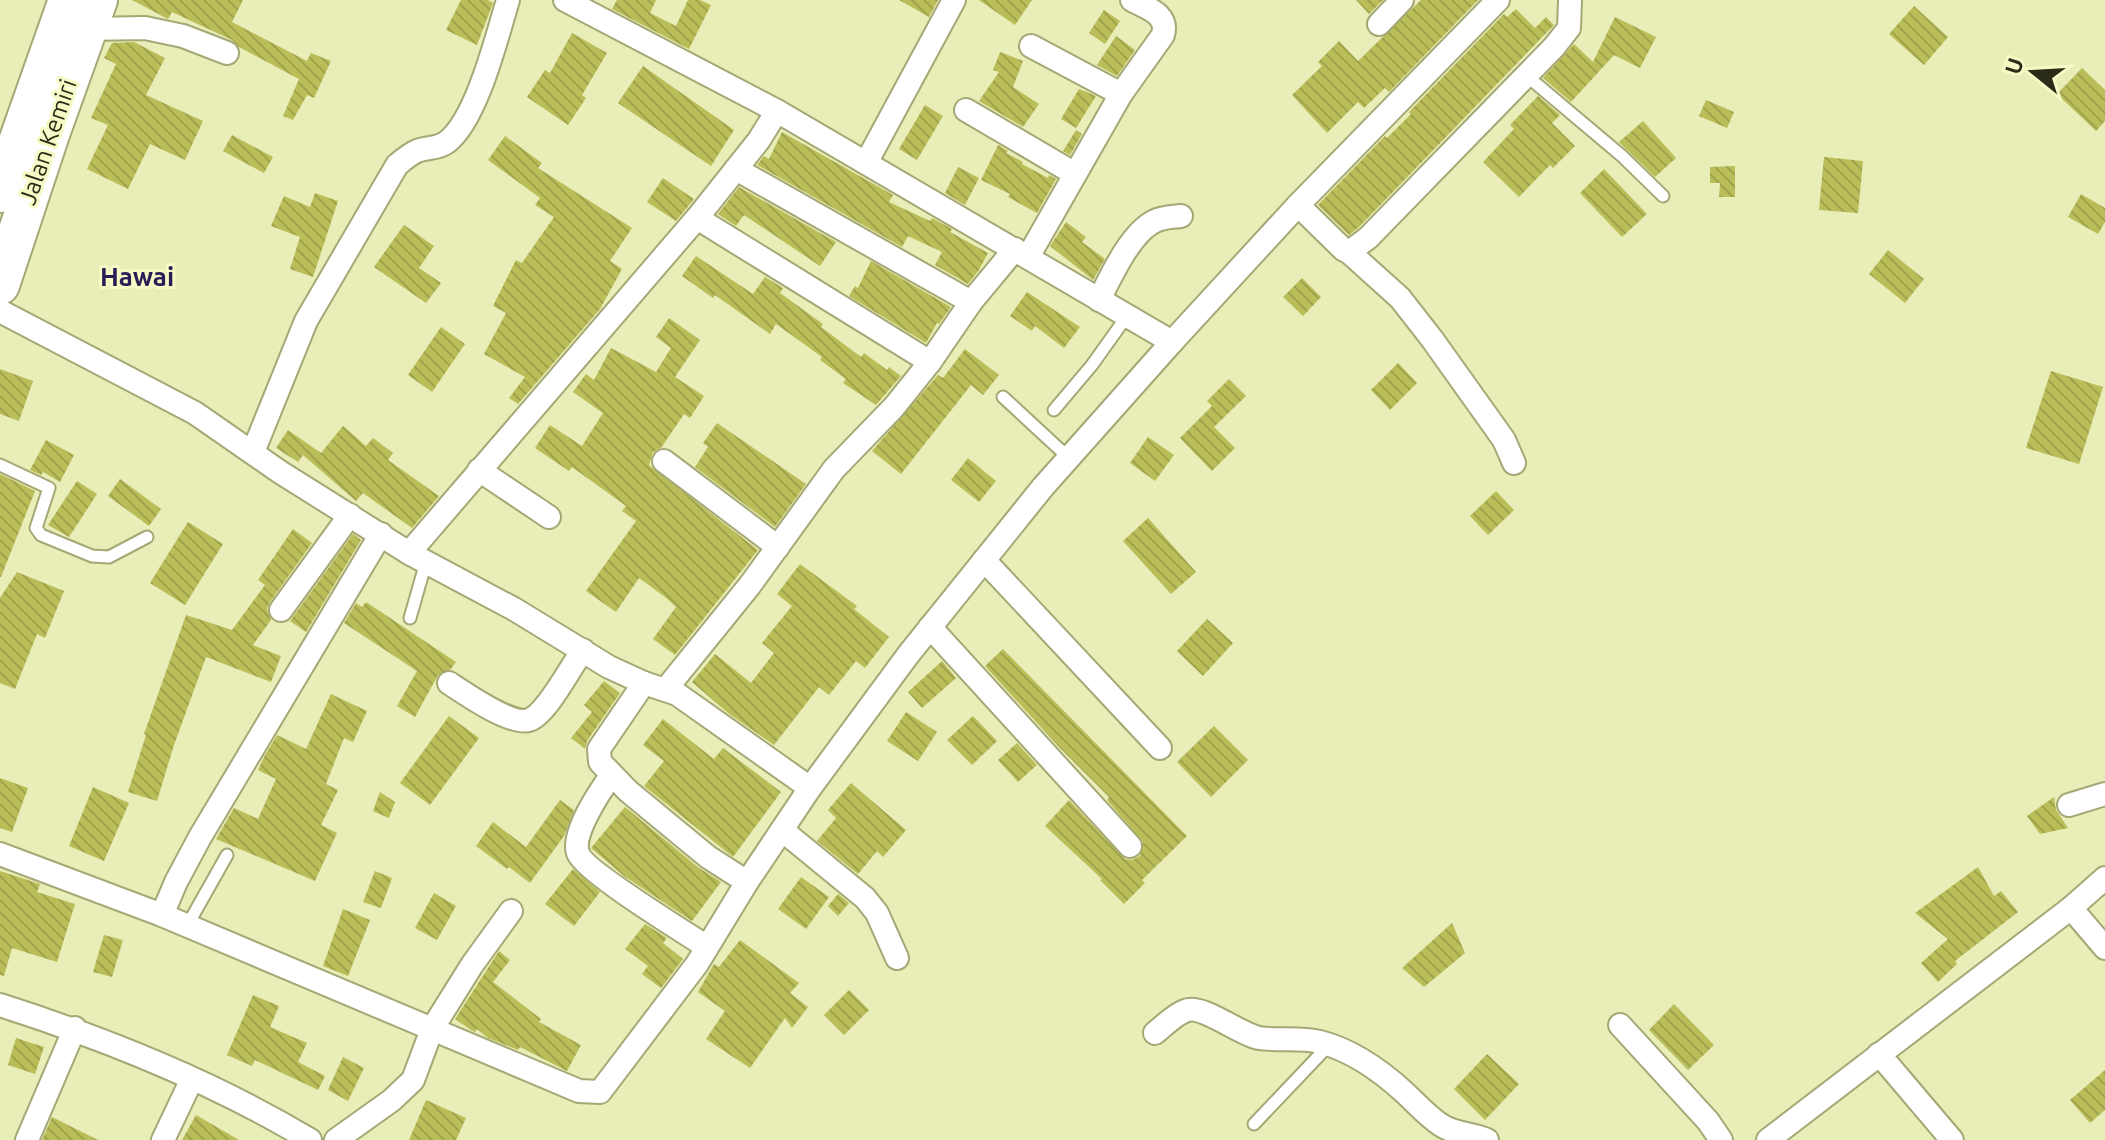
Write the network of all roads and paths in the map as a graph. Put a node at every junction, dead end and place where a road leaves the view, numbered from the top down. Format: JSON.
{"nodes":[{"id":1,"x":508,"y":0,"type":"edge"},
{"id":2,"x":565,"y":0,"type":"edge"},
{"id":3,"x":954,"y":0,"type":"edge"},
{"id":4,"x":1132,"y":0,"type":"edge"},
{"id":5,"x":1402,"y":0,"type":"edge"},
{"id":6,"x":1498,"y":0,"type":"edge"},
{"id":7,"x":1585,"y":0,"type":"edge"},
{"id":8,"x":1570,"y":9,"type":"edge"},
{"id":9,"x":84,"y":10,"type":"edge"},
{"id":10,"x":1379,"y":24,"type":"dead end"},
{"id":11,"x":1031,"y":46,"type":"dead end"},
{"id":12,"x":227,"y":53,"type":"dead end"},
{"id":13,"x":1527,"y":76,"type":"junction"},
{"id":14,"x":1121,"y":94,"type":"junction"},
{"id":15,"x":966,"y":110,"type":"dead end"},
{"id":16,"x":777,"y":111,"type":"junction"},
{"id":17,"x":866,"y":163,"type":"junction"},
{"id":18,"x":736,"y":169,"type":"junction"},
{"id":19,"x":1075,"y":174,"type":"junction"},
{"id":20,"x":0,"y":193,"type":"edge"},
{"id":21,"x":1663,"y":196,"type":"dead end"},
{"id":22,"x":1298,"y":205,"type":"junction"},
{"id":23,"x":1181,"y":216,"type":"dead end"},
{"id":24,"x":697,"y":218,"type":"junction"},
{"id":25,"x":1349,"y":252,"type":"junction"},
{"id":26,"x":1021,"y":253,"type":"junction"},
{"id":27,"x":0,"y":285,"type":"edge"},
{"id":28,"x":1099,"y":300,"type":"junction"},
{"id":29,"x":971,"y":302,"type":"junction"},
{"id":30,"x":0,"y":311,"type":"edge"},
{"id":31,"x":1127,"y":316,"type":"junction"},
{"id":32,"x":1172,"y":342,"type":"junction"},
{"id":33,"x":930,"y":362,"type":"junction"},
{"id":34,"x":1003,"y":397,"type":"dead end"},
{"id":35,"x":1054,"y":410,"type":"dead end"},
{"id":36,"x":253,"y":452,"type":"junction"},
{"id":37,"x":1069,"y":458,"type":"junction"},
{"id":38,"x":664,"y":461,"type":"dead end"},
{"id":39,"x":1514,"y":463,"type":"dead end"},
{"id":40,"x":0,"y":465,"type":"edge"},
{"id":41,"x":479,"y":470,"type":"junction"},
{"id":42,"x":350,"y":515,"type":"junction"},
{"id":43,"x":549,"y":517,"type":"dead end"},
{"id":44,"x":381,"y":534,"type":"junction"},
{"id":45,"x":147,"y":537,"type":"dead end"},
{"id":46,"x":778,"y":547,"type":"junction"},
{"id":47,"x":418,"y":558,"type":"junction"},
{"id":48,"x":984,"y":560,"type":"junction"},
{"id":49,"x":281,"y":610,"type":"dead end"},
{"id":50,"x":410,"y":618,"type":"dead end"},
{"id":51,"x":930,"y":627,"type":"junction"},
{"id":52,"x":583,"y":650,"type":"junction"},
{"id":53,"x":449,"y":683,"type":"dead end"},
{"id":54,"x":655,"y":686,"type":"junction"},
{"id":55,"x":1160,"y":748,"type":"dead end"},
{"id":56,"x":611,"y":776,"type":"junction"},
{"id":57,"x":810,"y":788,"type":"junction"},
{"id":58,"x":2105,"y":794,"type":"edge"},
{"id":59,"x":2069,"y":805,"type":"dead end"},
{"id":60,"x":782,"y":830,"type":"junction"},
{"id":61,"x":1130,"y":846,"type":"dead end"},
{"id":62,"x":0,"y":854,"type":"edge"},
{"id":63,"x":227,"y":855,"type":"dead end"},
{"id":64,"x":2105,"y":878,"type":"edge"},
{"id":65,"x":747,"y":882,"type":"junction"},
{"id":66,"x":2071,"y":908,"type":"junction"},
{"id":67,"x":511,"y":911,"type":"dead end"},
{"id":68,"x":162,"y":915,"type":"junction"},
{"id":69,"x":187,"y":926,"type":"junction"},
{"id":70,"x":707,"y":947,"type":"junction"},
{"id":71,"x":2105,"y":948,"type":"edge"},
{"id":72,"x":897,"y":958,"type":"dead end"},
{"id":73,"x":0,"y":1005,"type":"edge"},
{"id":74,"x":1620,"y":1025,"type":"dead end"},
{"id":75,"x":75,"y":1028,"type":"junction"},
{"id":76,"x":432,"y":1029,"type":"junction"},
{"id":77,"x":1155,"y":1033,"type":"dead end"},
{"id":78,"x":1329,"y":1045,"type":"junction"},
{"id":79,"x":1879,"y":1054,"type":"junction"},
{"id":80,"x":192,"y":1079,"type":"junction"},
{"id":81,"x":1254,"y":1124,"type":"dead end"},
{"id":82,"x":27,"y":1140,"type":"edge"},
{"id":83,"x":163,"y":1140,"type":"edge"},
{"id":84,"x":310,"y":1140,"type":"edge"},
{"id":85,"x":336,"y":1140,"type":"edge"},
{"id":86,"x":1487,"y":1140,"type":"edge"},
{"id":87,"x":1721,"y":1140,"type":"edge"},
{"id":88,"x":1768,"y":1140,"type":"edge"},
{"id":89,"x":1952,"y":1140,"type":"edge"}],
"edges":[{"from":1,"to":36,"type":"street"},
{"from":2,"to":16,"type":"street"},
{"from":3,"to":17,"type":"street"},
{"from":4,"to":14,"type":"street"},
{"from":5,"to":10,"type":"street"},
{"from":6,"to":22,"type":"street"},
{"from":7,"to":8,"type":"street"},
{"from":8,"to":13,"type":"street"},
{"from":9,"to":12,"type":"street"},
{"from":9,"to":20,"type":"highway","name":"Jalan Kemiri"},
{"from":9,"to":27,"type":"highway","name":"Jalan Kemiri"},
{"from":11,"to":14,"type":"street"},
{"from":13,"to":21,"type":"lane"},
{"from":13,"to":25,"type":"street"},
{"from":14,"to":19,"type":"street"},
{"from":15,"to":19,"type":"street"},
{"from":16,"to":17,"type":"street"},
{"from":16,"to":18,"type":"street"},
{"from":17,"to":26,"type":"street"},
{"from":18,"to":24,"type":"street"},
{"from":18,"to":29,"type":"street"},
{"from":19,"to":26,"type":"street"},
{"from":22,"to":25,"type":"street"},
{"from":22,"to":32,"type":"street"},
{"from":23,"to":28,"type":"street"},
{"from":24,"to":33,"type":"street"},
{"from":24,"to":41,"type":"street"},
{"from":25,"to":39,"type":"street"},
{"from":26,"to":28,"type":"street"},
{"from":26,"to":29,"type":"street"},
{"from":28,"to":31,"type":"street"},
{"from":29,"to":33,"type":"street"},
{"from":30,"to":36,"type":"street"},
{"from":31,"to":32,"type":"street"},
{"from":31,"to":35,"type":"lane"},
{"from":32,"to":37,"type":"street"},
{"from":33,"to":46,"type":"street"},
{"from":34,"to":37,"type":"lane"},
{"from":36,"to":42,"type":"street"},
{"from":37,"to":48,"type":"street"},
{"from":38,"to":46,"type":"street"},
{"from":40,"to":45,"type":"lane"},
{"from":41,"to":43,"type":"street"},
{"from":41,"to":47,"type":"street"},
{"from":42,"to":44,"type":"street"},
{"from":42,"to":49,"type":"street"},
{"from":44,"to":47,"type":"street"},
{"from":44,"to":68,"type":"street"},
{"from":46,"to":54,"type":"street"},
{"from":47,"to":50,"type":"lane"},
{"from":47,"to":52,"type":"street"},
{"from":48,"to":51,"type":"street"},
{"from":48,"to":55,"type":"street"},
{"from":51,"to":57,"type":"street"},
{"from":51,"to":61,"type":"street"},
{"from":52,"to":53,"type":"street"},
{"from":52,"to":54,"type":"street"},
{"from":54,"to":56,"type":"street"},
{"from":54,"to":57,"type":"street"},
{"from":56,"to":65,"type":"street"},
{"from":56,"to":70,"type":"street"},
{"from":57,"to":60,"type":"street"},
{"from":58,"to":59,"type":"street"},
{"from":60,"to":65,"type":"street"},
{"from":60,"to":72,"type":"street"},
{"from":62,"to":68,"type":"street"},
{"from":63,"to":69,"type":"lane"},
{"from":64,"to":66,"type":"street"},
{"from":65,"to":70,"type":"street"},
{"from":66,"to":71,"type":"street"},
{"from":66,"to":79,"type":"street"},
{"from":67,"to":76,"type":"street"},
{"from":68,"to":69,"type":"street"},
{"from":69,"to":76,"type":"street"},
{"from":70,"to":76,"type":"street"},
{"from":73,"to":75,"type":"street"},
{"from":74,"to":87,"type":"street"},
{"from":75,"to":80,"type":"street"},
{"from":75,"to":82,"type":"street"},
{"from":76,"to":85,"type":"street"},
{"from":77,"to":78,"type":"street"},
{"from":78,"to":81,"type":"lane"},
{"from":78,"to":86,"type":"street"},
{"from":79,"to":88,"type":"street"},
{"from":79,"to":89,"type":"street"},
{"from":80,"to":83,"type":"street"},
{"from":80,"to":84,"type":"street"}]}
